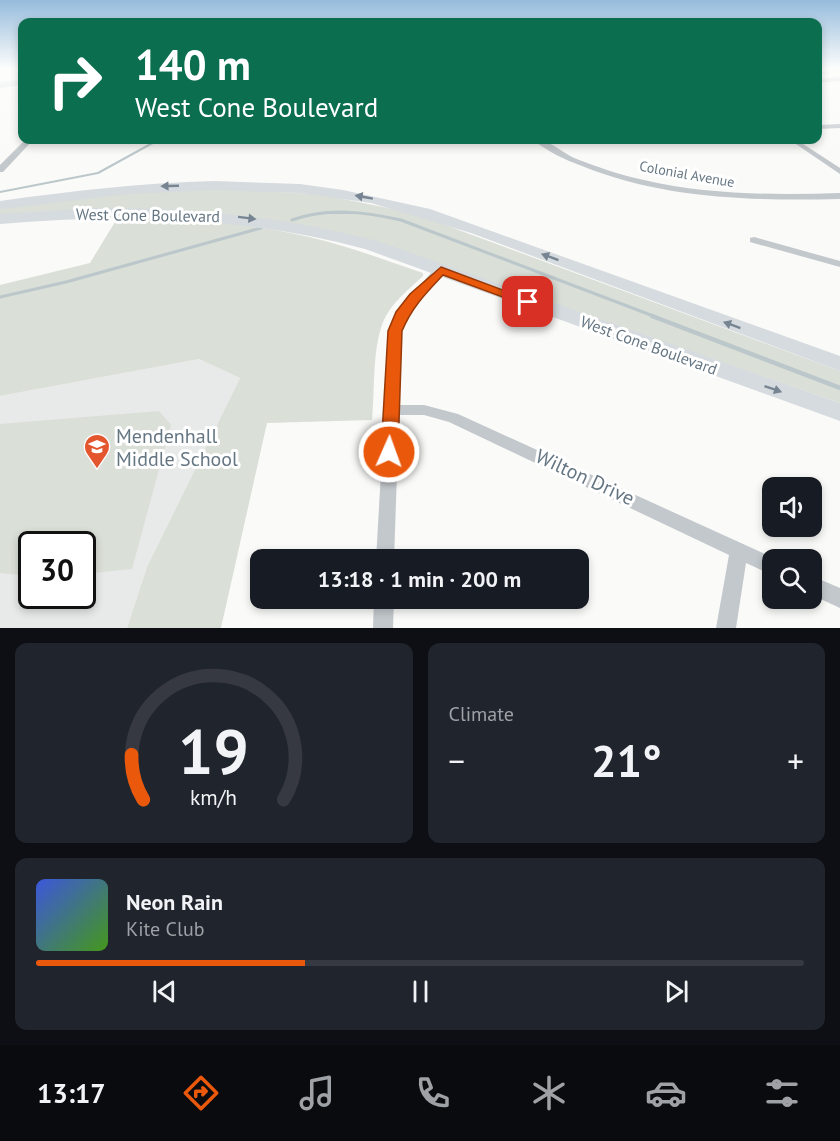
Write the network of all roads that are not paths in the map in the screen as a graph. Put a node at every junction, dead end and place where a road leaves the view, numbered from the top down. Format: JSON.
{"nodes":[{"id":1,"x":840,"y":126,"type":"edge"},
{"id":2,"x":822,"y":127,"type":"edge"},
{"id":3,"x":25,"y":144,"type":"edge"},
{"id":4,"x":545,"y":144,"type":"edge"},
{"id":5,"x":799,"y":144,"type":"edge"},
{"id":6,"x":0,"y":170,"type":"edge"},
{"id":7,"x":840,"y":172,"type":"edge"},
{"id":8,"x":840,"y":196,"type":"edge"},
{"id":9,"x":0,"y":205,"type":"edge"},
{"id":10,"x":0,"y":219,"type":"edge"},
{"id":11,"x":754,"y":240,"type":"dead end"},
{"id":12,"x":840,"y":264,"type":"edge"},
{"id":13,"x":441,"y":270,"type":"junction"},
{"id":14,"x":840,"y":364,"type":"edge"},
{"id":15,"x":391,"y":410,"type":"junction"},
{"id":16,"x":840,"y":412,"type":"edge"},
{"id":17,"x":386,"y":549,"type":"edge"},
{"id":18,"x":739,"y":549,"type":"junction"},
{"id":19,"x":762,"y":561,"type":"edge"},
{"id":20,"x":822,"y":590,"type":"edge"},
{"id":21,"x":840,"y":598,"type":"edge"},
{"id":22,"x":384,"y":609,"type":"edge"},
{"id":23,"x":383,"y":628,"type":"edge"},
{"id":24,"x":726,"y":628,"type":"edge"}],
"edges":[{"from":1,"to":2,"type":"street"},
{"from":3,"to":6,"type":"street"},
{"from":4,"to":8,"type":"street","name":"Colonial Avenue"},
{"from":5,"to":7,"type":"street"},
{"from":14,"to":9,"type":"main road","name":"West Cone Boulevard","one_way":true},
{"from":10,"to":13,"type":"main road","name":"West Cone Boulevard","one_way":true},
{"from":11,"to":12,"type":"street"},
{"from":13,"to":15,"type":"street"},
{"from":13,"to":16,"type":"main road","name":"West Cone Boulevard","one_way":true},
{"from":15,"to":17,"type":"street"},
{"from":15,"to":18,"type":"street","name":"Wilton Drive"},
{"from":18,"to":19,"type":"street","name":"Wilton Drive"},
{"from":18,"to":24,"type":"street"},
{"from":20,"to":21,"type":"street"},
{"from":22,"to":23,"type":"street"}]}
